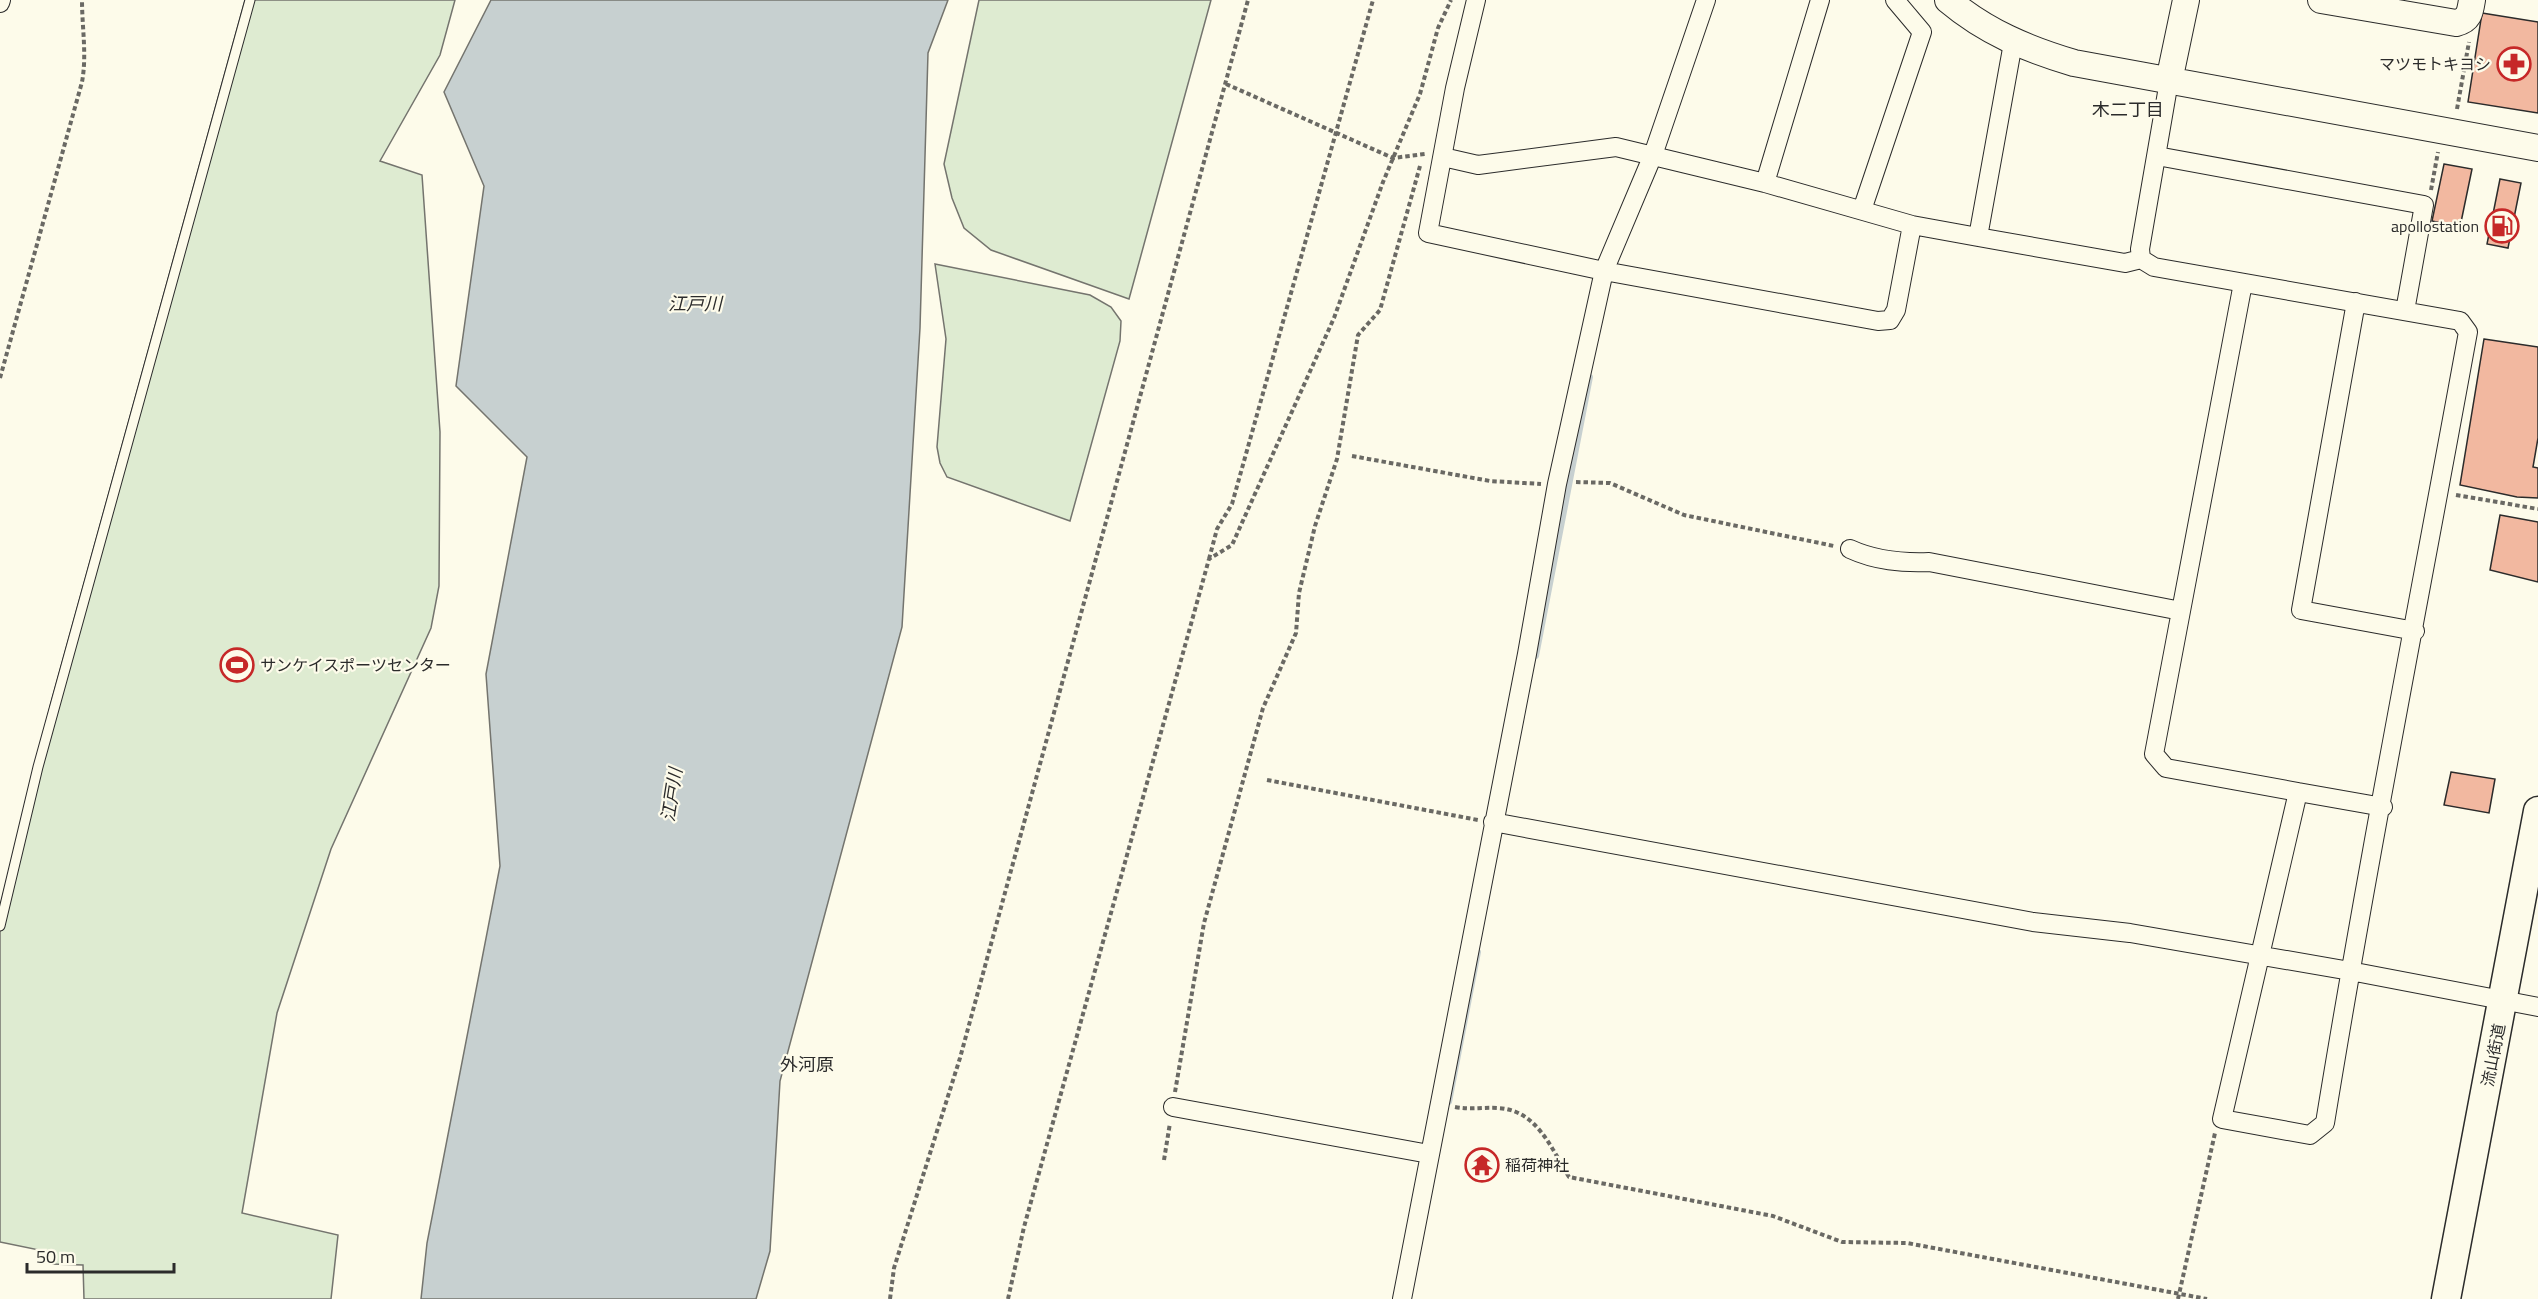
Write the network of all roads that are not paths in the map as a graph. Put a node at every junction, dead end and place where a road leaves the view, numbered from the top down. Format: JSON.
{"nodes":[{"id":1,"x":250,"y":0,"type":"edge"},
{"id":2,"x":1476,"y":0,"type":"edge"},
{"id":3,"x":1706,"y":0,"type":"edge"},
{"id":4,"x":1820,"y":0,"type":"edge"},
{"id":5,"x":1895,"y":0,"type":"edge"},
{"id":6,"x":1948,"y":0,"type":"edge"},
{"id":7,"x":2186,"y":0,"type":"edge"},
{"id":8,"x":2321,"y":0,"type":"edge"},
{"id":9,"x":2468,"y":11,"type":"edge"},
{"id":10,"x":2013,"y":43,"type":"junction"},
{"id":11,"x":2169,"y":81,"type":"junction"},
{"id":12,"x":2538,"y":148,"type":"edge"},
{"id":13,"x":1653,"y":155,"type":"junction"},
{"id":14,"x":2157,"y":156,"type":"junction"},
{"id":15,"x":1443,"y":158,"type":"junction"},
{"id":16,"x":1766,"y":183,"type":"junction"},
{"id":17,"x":1862,"y":210,"type":"junction"},
{"id":18,"x":1912,"y":225,"type":"junction"},
{"id":19,"x":1978,"y":237,"type":"junction"},
{"id":20,"x":2140,"y":259,"type":"junction"},
{"id":21,"x":1604,"y":270,"type":"junction"},
{"id":22,"x":2243,"y":283,"type":"junction"},
{"id":23,"x":2356,"y":302,"type":"junction"},
{"id":24,"x":2405,"y":311,"type":"junction"},
{"id":25,"x":1850,"y":549,"type":"road end"},
{"id":26,"x":2181,"y":611,"type":"junction"},
{"id":27,"x":2415,"y":632,"type":"junction"},
{"id":28,"x":2298,"y":792,"type":"junction"},
{"id":29,"x":2383,"y":807,"type":"junction"},
{"id":30,"x":2538,"y":811,"type":"edge"},
{"id":31,"x":1502,"y":824,"type":"junction"},
{"id":32,"x":0,"y":926,"type":"edge"},
{"id":33,"x":2260,"y":955,"type":"junction"},
{"id":34,"x":2350,"y":971,"type":"junction"},
{"id":35,"x":2503,"y":1001,"type":"junction"},
{"id":36,"x":2538,"y":1007,"type":"edge"},
{"id":37,"x":1173,"y":1107,"type":"road end"},
{"id":38,"x":1430,"y":1154,"type":"junction"},
{"id":39,"x":1402,"y":1299,"type":"edge"},
{"id":40,"x":2446,"y":1299,"type":"edge"}],
"edges":[{"from":1,"to":32,"type":"lane"},
{"from":2,"to":15,"type":"street"},
{"from":3,"to":13,"type":"street"},
{"from":4,"to":16,"type":"street"},
{"from":5,"to":17,"type":"street"},
{"from":6,"to":10,"type":"street"},
{"from":7,"to":11,"type":"street"},
{"from":8,"to":9,"type":"street"},
{"from":10,"to":11,"type":"street"},
{"from":10,"to":19,"type":"street"},
{"from":11,"to":12,"type":"street"},
{"from":11,"to":14,"type":"street"},
{"from":13,"to":15,"type":"street"},
{"from":13,"to":16,"type":"street"},
{"from":13,"to":21,"type":"street"},
{"from":14,"to":20,"type":"street"},
{"from":14,"to":24,"type":"street"},
{"from":15,"to":21,"type":"street"},
{"from":16,"to":17,"type":"street"},
{"from":17,"to":18,"type":"street"},
{"from":18,"to":19,"type":"street"},
{"from":18,"to":21,"type":"street"},
{"from":19,"to":20,"type":"street"},
{"from":20,"to":22,"type":"street"},
{"from":21,"to":31,"type":"street"},
{"from":22,"to":23,"type":"street"},
{"from":22,"to":26,"type":"street"},
{"from":23,"to":24,"type":"street"},
{"from":23,"to":27,"type":"street"},
{"from":24,"to":27,"type":"street"},
{"from":25,"to":26,"type":"street"},
{"from":26,"to":28,"type":"street"},
{"from":27,"to":29,"type":"street"},
{"from":28,"to":29,"type":"street"},
{"from":28,"to":33,"type":"street"},
{"from":29,"to":34,"type":"street"},
{"from":30,"to":35,"type":"main road","name":"流山街道"},
{"from":31,"to":33,"type":"street"},
{"from":31,"to":38,"type":"street"},
{"from":33,"to":34,"type":"street"},
{"from":33,"to":34,"type":"street"},
{"from":34,"to":35,"type":"street"},
{"from":35,"to":36,"type":"street"},
{"from":35,"to":40,"type":"main road","name":"流山街道"},
{"from":37,"to":38,"type":"street"},
{"from":38,"to":39,"type":"street"}]}
